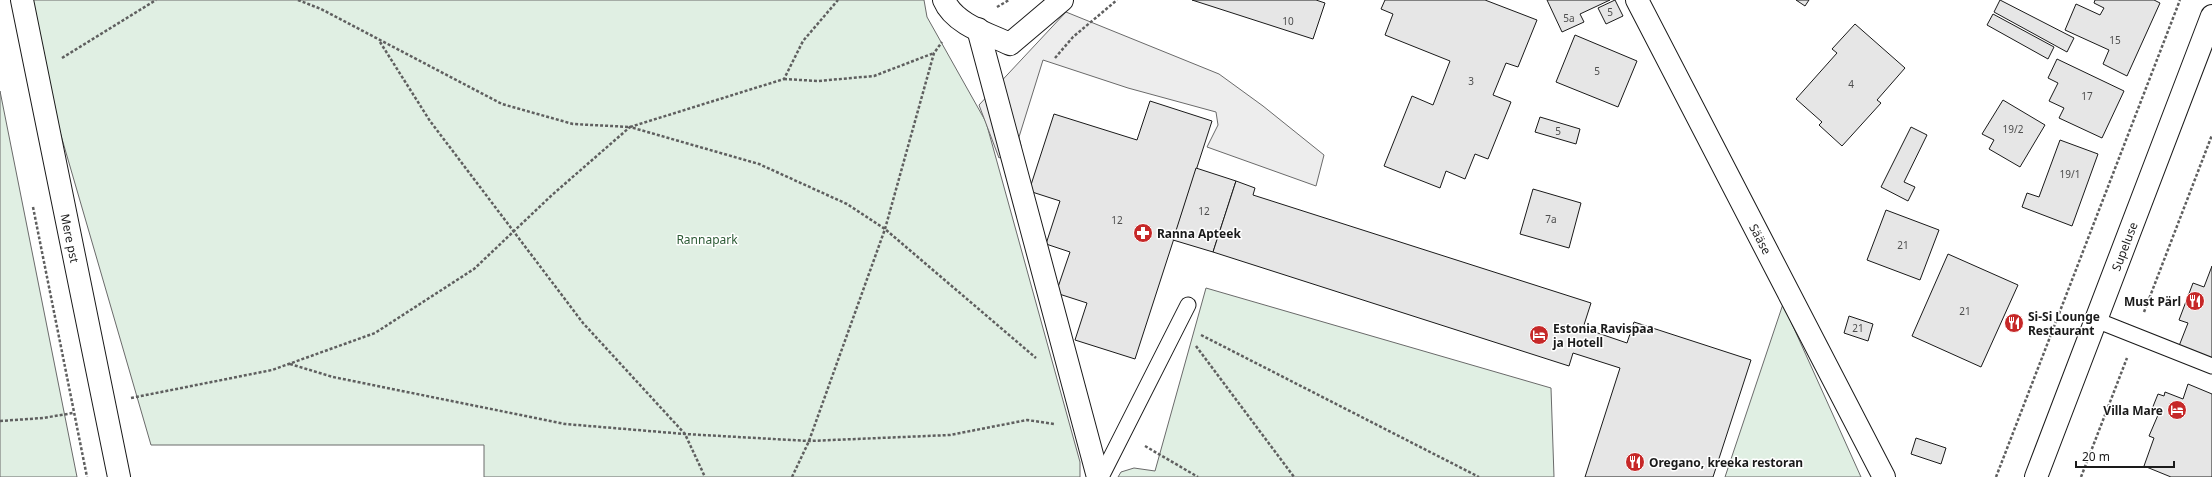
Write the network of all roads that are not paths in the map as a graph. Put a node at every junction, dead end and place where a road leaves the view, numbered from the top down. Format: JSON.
{"nodes":[{"id":1,"x":22,"y":0,"type":"edge"},
{"id":2,"x":944,"y":0,"type":"edge"},
{"id":3,"x":1062,"y":0,"type":"edge"},
{"id":4,"x":1637,"y":0,"type":"edge"},
{"id":5,"x":2212,"y":16,"type":"edge"},
{"id":6,"x":978,"y":29,"type":"junction"},
{"id":7,"x":1188,"y":305,"type":"dead end"},
{"id":8,"x":2096,"y":320,"type":"junction"},
{"id":9,"x":2212,"y":366,"type":"edge"},
{"id":10,"x":119,"y":477,"type":"edge"},
{"id":11,"x":1098,"y":477,"type":"edge"},
{"id":12,"x":1101,"y":477,"type":"edge"},
{"id":13,"x":1884,"y":477,"type":"edge"},
{"id":14,"x":2036,"y":477,"type":"edge"}],
"edges":[{"from":1,"to":10,"type":"street","name":"Mere pst"},
{"from":2,"to":6,"type":"street"},
{"from":3,"to":6,"type":"street"},
{"from":4,"to":13,"type":"street","name":"Sääse"},
{"from":5,"to":8,"type":"street","name":"Supeluse"},
{"from":6,"to":11,"type":"street"},
{"from":7,"to":12,"type":"lane"},
{"from":8,"to":9,"type":"lane"},
{"from":8,"to":14,"type":"street","name":"Supeluse"}]}
